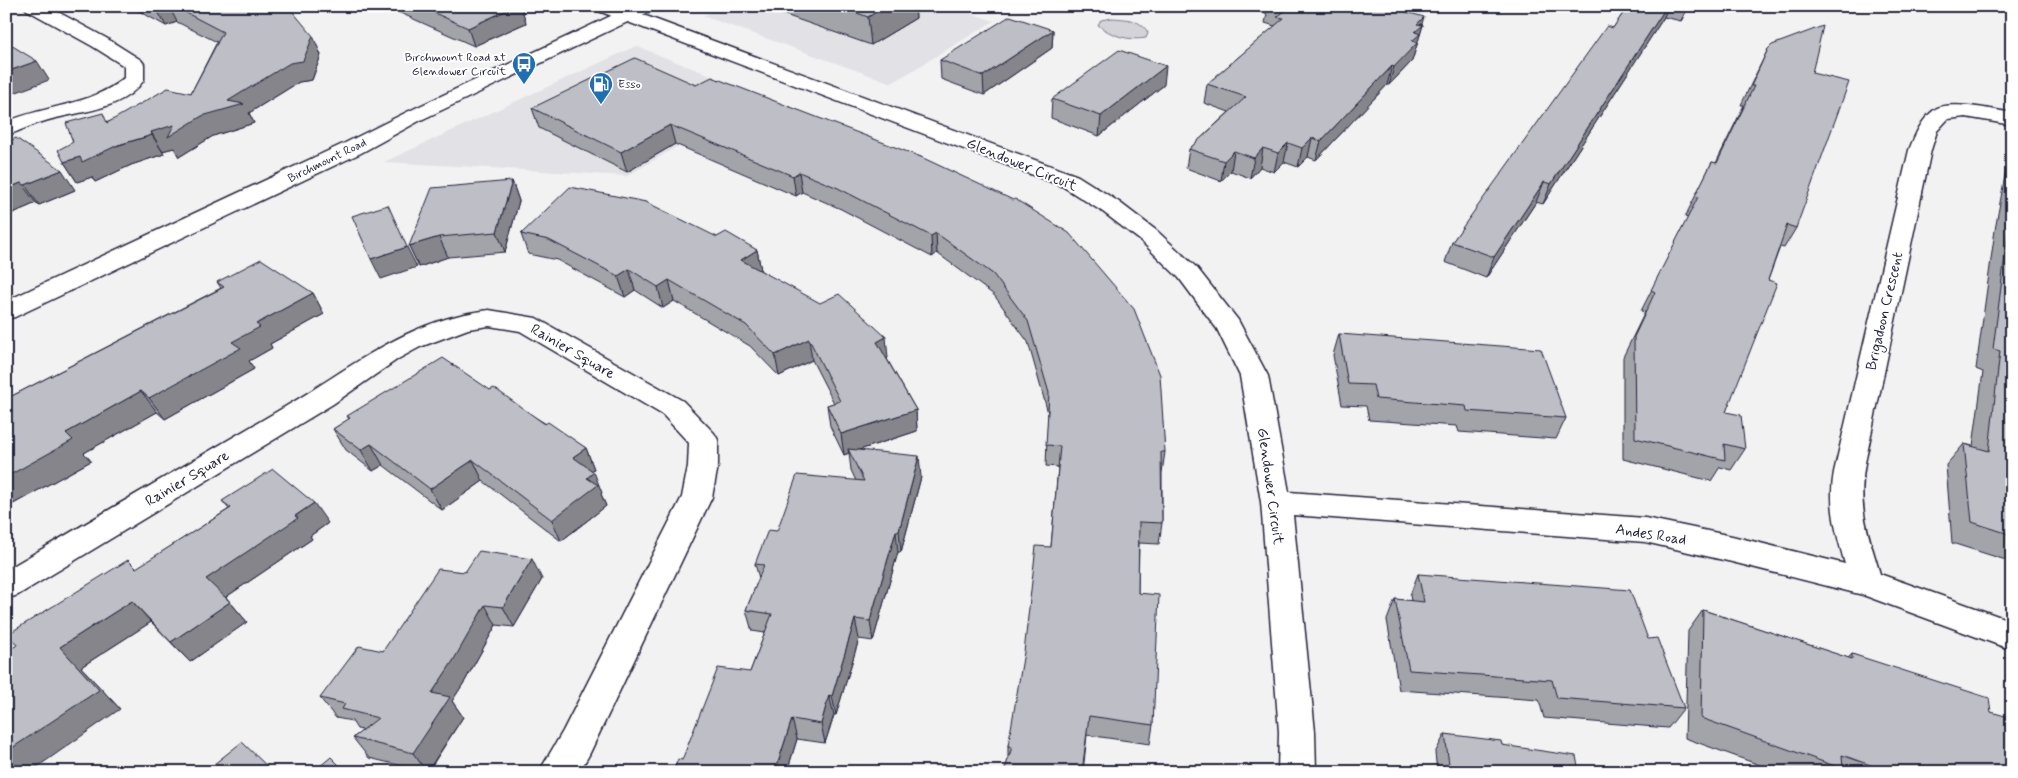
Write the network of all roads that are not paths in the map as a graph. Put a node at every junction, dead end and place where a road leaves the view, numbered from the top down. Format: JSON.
{"nodes":[{"id":1,"x":33,"y":6,"type":"edge"},
{"id":2,"x":602,"y":6,"type":"edge"},
{"id":3,"x":637,"y":11,"type":"edge"},
{"id":4,"x":2012,"y":119,"type":"edge"},
{"id":5,"x":6,"y":129,"type":"edge"},
{"id":6,"x":6,"y":312,"type":"edge"},
{"id":7,"x":1276,"y":502,"type":"junction"},
{"id":8,"x":1866,"y":583,"type":"junction"},
{"id":9,"x":6,"y":586,"type":"edge"},
{"id":10,"x":2012,"y":636,"type":"edge"},
{"id":11,"x":558,"y":772,"type":"edge"},
{"id":12,"x":1297,"y":772,"type":"edge"}],
"edges":[{"from":1,"to":5,"type":"street"},
{"from":2,"to":3,"type":"street","name":"Glendower Circuit"},
{"from":3,"to":6,"type":"street","name":"Birchmount Road"},
{"from":3,"to":7,"type":"street","name":"Glendower Circuit"},
{"from":4,"to":8,"type":"street","name":"Brigadoon Crescent"},
{"from":7,"to":8,"type":"street","name":"Andes Road"},
{"from":7,"to":12,"type":"street","name":"Glendower Circuit"},
{"from":8,"to":10,"type":"street","name":"Andes Road"},
{"from":9,"to":11,"type":"street","name":"Rainier Square"}]}
